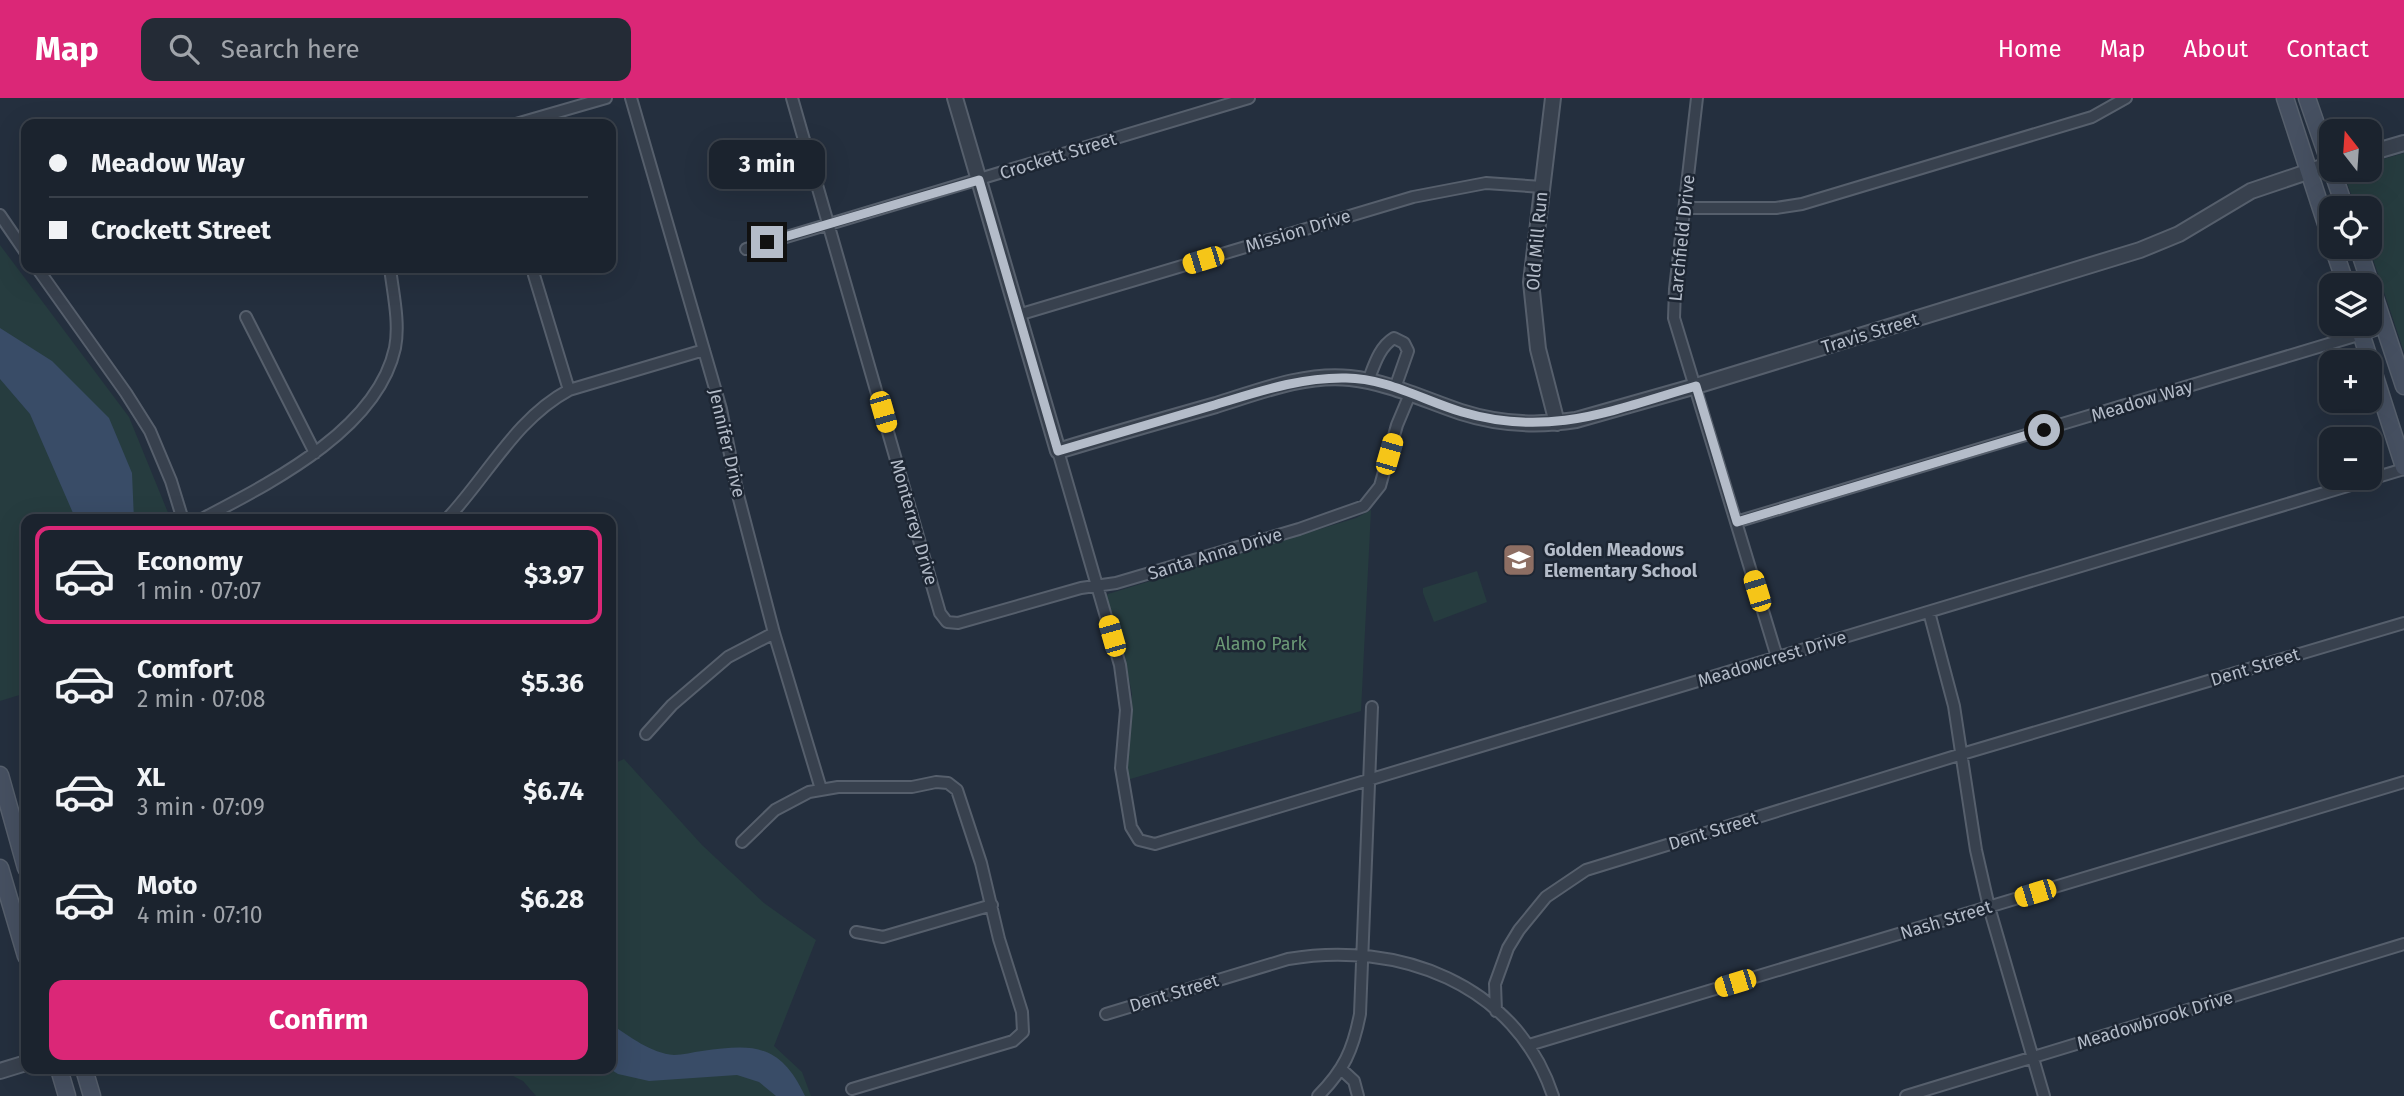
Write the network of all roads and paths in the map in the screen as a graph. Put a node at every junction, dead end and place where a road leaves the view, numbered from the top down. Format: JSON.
{"nodes":[{"id":1,"x":607,"y":98,"type":"edge"},
{"id":2,"x":631,"y":98,"type":"edge"},
{"id":3,"x":792,"y":98,"type":"edge"},
{"id":4,"x":955,"y":98,"type":"edge"},
{"id":5,"x":1249,"y":98,"type":"edge"},
{"id":6,"x":1553,"y":98,"type":"edge"},
{"id":7,"x":1698,"y":98,"type":"edge"},
{"id":8,"x":2126,"y":98,"type":"edge"},
{"id":9,"x":2285,"y":98,"type":"edge"},
{"id":10,"x":2307,"y":98,"type":"edge"},
{"id":11,"x":534,"y":119,"type":"edge"},
{"id":12,"x":2319,"y":132,"type":"edge"},
{"id":13,"x":2404,"y":143,"type":"edge"},
{"id":14,"x":2382,"y":149,"type":"edge"},
{"id":15,"x":2319,"y":168,"type":"edge"},
{"id":16,"x":2309,"y":170,"type":"junction"},
{"id":17,"x":979,"y":180,"type":"junction"},
{"id":18,"x":1542,"y":187,"type":"junction"},
{"id":19,"x":2319,"y":201,"type":"edge"},
{"id":20,"x":1685,"y":208,"type":"junction"},
{"id":21,"x":0,"y":215,"type":"edge"},
{"id":22,"x":829,"y":224,"type":"junction"},
{"id":23,"x":21,"y":246,"type":"edge"},
{"id":24,"x":746,"y":248,"type":"dead end"},
{"id":25,"x":2362,"y":259,"type":"edge"},
{"id":26,"x":45,"y":273,"type":"edge"},
{"id":27,"x":391,"y":273,"type":"edge"},
{"id":28,"x":534,"y":275,"type":"dead end"},
{"id":29,"x":1018,"y":315,"type":"junction"},
{"id":30,"x":246,"y":317,"type":"dead end"},
{"id":31,"x":2382,"y":327,"type":"edge"},
{"id":32,"x":2385,"y":327,"type":"junction"},
{"id":33,"x":2337,"y":336,"type":"edge"},
{"id":34,"x":2362,"y":336,"type":"edge"},
{"id":35,"x":704,"y":350,"type":"junction"},
{"id":36,"x":1368,"y":381,"type":"junction"},
{"id":37,"x":1696,"y":386,"type":"junction"},
{"id":38,"x":2404,"y":386,"type":"edge"},
{"id":39,"x":1395,"y":388,"type":"junction"},
{"id":40,"x":569,"y":390,"type":"junction"},
{"id":41,"x":1410,"y":394,"type":"junction"},
{"id":42,"x":1557,"y":423,"type":"junction"},
{"id":43,"x":1058,"y":451,"type":"junction"},
{"id":44,"x":315,"y":453,"type":"junction"},
{"id":45,"x":2404,"y":468,"type":"edge"},
{"id":46,"x":181,"y":514,"type":"edge"},
{"id":47,"x":211,"y":514,"type":"edge"},
{"id":48,"x":452,"y":514,"type":"edge"},
{"id":49,"x":1737,"y":522,"type":"junction"},
{"id":50,"x":1097,"y":587,"type":"junction"},
{"id":51,"x":1929,"y":612,"type":"junction"},
{"id":52,"x":947,"y":622,"type":"joint"},
{"id":53,"x":2404,"y":623,"type":"edge"},
{"id":54,"x":774,"y":634,"type":"junction"},
{"id":55,"x":1777,"y":657,"type":"junction"},
{"id":56,"x":1372,"y":707,"type":"dead end"},
{"id":57,"x":646,"y":734,"type":"dead end"},
{"id":58,"x":1962,"y":754,"type":"junction"},
{"id":59,"x":0,"y":775,"type":"edge"},
{"id":60,"x":1369,"y":780,"type":"junction"},
{"id":61,"x":2404,"y":782,"type":"edge"},
{"id":62,"x":821,"y":789,"type":"junction"},
{"id":63,"x":742,"y":842,"type":"dead end"},
{"id":64,"x":21,"y":850,"type":"edge"},
{"id":65,"x":0,"y":867,"type":"edge"},
{"id":66,"x":992,"y":905,"type":"junction"},
{"id":67,"x":1989,"y":907,"type":"junction"},
{"id":68,"x":856,"y":932,"type":"dead end"},
{"id":69,"x":21,"y":939,"type":"edge"},
{"id":70,"x":2404,"y":944,"type":"edge"},
{"id":71,"x":1363,"y":956,"type":"junction"},
{"id":72,"x":1496,"y":1011,"type":"junction"},
{"id":73,"x":1106,"y":1014,"type":"dead end"},
{"id":74,"x":1529,"y":1045,"type":"junction"},
{"id":75,"x":2033,"y":1058,"type":"junction"},
{"id":76,"x":21,"y":1065,"type":"edge"},
{"id":77,"x":1341,"y":1069,"type":"junction"},
{"id":78,"x":0,"y":1071,"type":"edge"},
{"id":79,"x":60,"y":1074,"type":"edge"},
{"id":80,"x":85,"y":1074,"type":"edge"},
{"id":81,"x":852,"y":1089,"type":"dead end"},
{"id":82,"x":66,"y":1096,"type":"edge"},
{"id":83,"x":92,"y":1096,"type":"edge"},
{"id":84,"x":1318,"y":1096,"type":"edge"},
{"id":85,"x":1358,"y":1096,"type":"edge"},
{"id":86,"x":1553,"y":1096,"type":"edge"},
{"id":87,"x":1906,"y":1096,"type":"edge"},
{"id":88,"x":2044,"y":1096,"type":"edge"}],
"edges":[{"from":1,"to":11,"type":"street"},
{"from":2,"to":35,"type":"street","name":"Jennifer Drive"},
{"from":3,"to":22,"type":"street","name":"Monterrey Drive"},
{"from":4,"to":17,"type":"street"},
{"from":5,"to":17,"type":"street","name":"Crockett Street"},
{"from":6,"to":18,"type":"street","name":"Old Mill Run"},
{"from":7,"to":20,"type":"street","name":"Larchfield Drive"},
{"from":8,"to":20,"type":"street"},
{"from":9,"to":16,"type":"main road"},
{"from":10,"to":12,"type":"main road"},
{"from":13,"to":14,"type":"street"},
{"from":15,"to":16,"type":"street","name":"Travis Street"},
{"from":16,"to":19,"type":"main road"},
{"from":16,"to":37,"type":"street","name":"Travis Street"},
{"from":17,"to":22,"type":"street","name":"Crockett Street"},
{"from":17,"to":29,"type":"street"},
{"from":18,"to":29,"type":"street","name":"Mission Drive"},
{"from":18,"to":42,"type":"street","name":"Old Mill Run"},
{"from":20,"to":37,"type":"street","name":"Larchfield Drive"},
{"from":21,"to":23,"type":"street"},
{"from":22,"to":24,"type":"street","name":"Crockett Street"},
{"from":22,"to":52,"type":"street","name":"Monterrey Drive"},
{"from":25,"to":32,"type":"main road"},
{"from":26,"to":46,"type":"street"},
{"from":27,"to":44,"type":"street"},
{"from":28,"to":40,"type":"street"},
{"from":29,"to":43,"type":"street"},
{"from":30,"to":44,"type":"street"},
{"from":31,"to":32,"type":"street","name":"Meadow Way"},
{"from":32,"to":38,"type":"main road"},
{"from":33,"to":49,"type":"street","name":"Meadow Way"},
{"from":34,"to":45,"type":"main road"},
{"from":35,"to":40,"type":"street"},
{"from":35,"to":54,"type":"street","name":"Jennifer Drive"},
{"from":36,"to":39,"type":"street","name":"Travis Street"},
{"from":36,"to":39,"type":"street"},
{"from":36,"to":43,"type":"street","name":"Travis Street"},
{"from":37,"to":42,"type":"street","name":"Travis Street"},
{"from":37,"to":49,"type":"street","name":"Larchfield Drive"},
{"from":39,"to":41,"type":"street","name":"Travis Street"},
{"from":40,"to":48,"type":"street"},
{"from":41,"to":42,"type":"street","name":"Travis Street"},
{"from":41,"to":50,"type":"street","name":"Santa Anna Drive"},
{"from":43,"to":50,"type":"street"},
{"from":44,"to":47,"type":"street"},
{"from":45,"to":51,"type":"street","name":"Meadowcrest Drive"},
{"from":49,"to":55,"type":"street","name":"Larchfield Drive"},
{"from":50,"to":52,"type":"street","name":"Santa Anna Drive"},
{"from":50,"to":60,"type":"street","name":"Meadowcrest Drive"},
{"from":51,"to":55,"type":"street","name":"Meadowcrest Drive"},
{"from":51,"to":58,"type":"street"},
{"from":53,"to":58,"type":"street","name":"Dent Street"},
{"from":54,"to":57,"type":"street"},
{"from":54,"to":62,"type":"street","name":"Jennifer Drive"},
{"from":55,"to":60,"type":"street","name":"Meadowcrest Drive"},
{"from":56,"to":60,"type":"street"},
{"from":58,"to":67,"type":"street"},
{"from":58,"to":72,"type":"street","name":"Dent Street"},
{"from":59,"to":64,"type":"main road"},
{"from":60,"to":71,"type":"street"},
{"from":61,"to":67,"type":"street","name":"Nash Street"},
{"from":62,"to":63,"type":"street"},
{"from":62,"to":66,"type":"street"},
{"from":65,"to":69,"type":"main road"},
{"from":66,"to":68,"type":"street"},
{"from":66,"to":81,"type":"street"},
{"from":67,"to":74,"type":"street","name":"Nash Street"},
{"from":67,"to":75,"type":"street"},
{"from":70,"to":75,"type":"street","name":"Meadowbrook Drive"},
{"from":71,"to":72,"type":"street","name":"Dent Street"},
{"from":71,"to":73,"type":"street","name":"Dent Street"},
{"from":71,"to":77,"type":"street"},
{"from":72,"to":74,"type":"street"},
{"from":74,"to":86,"type":"street"},
{"from":75,"to":87,"type":"street","name":"Meadowbrook Drive"},
{"from":75,"to":88,"type":"street"},
{"from":76,"to":78,"type":"street"},
{"from":77,"to":84,"type":"street"},
{"from":77,"to":85,"type":"street"},
{"from":79,"to":82,"type":"main road"},
{"from":80,"to":83,"type":"main road"}]}
